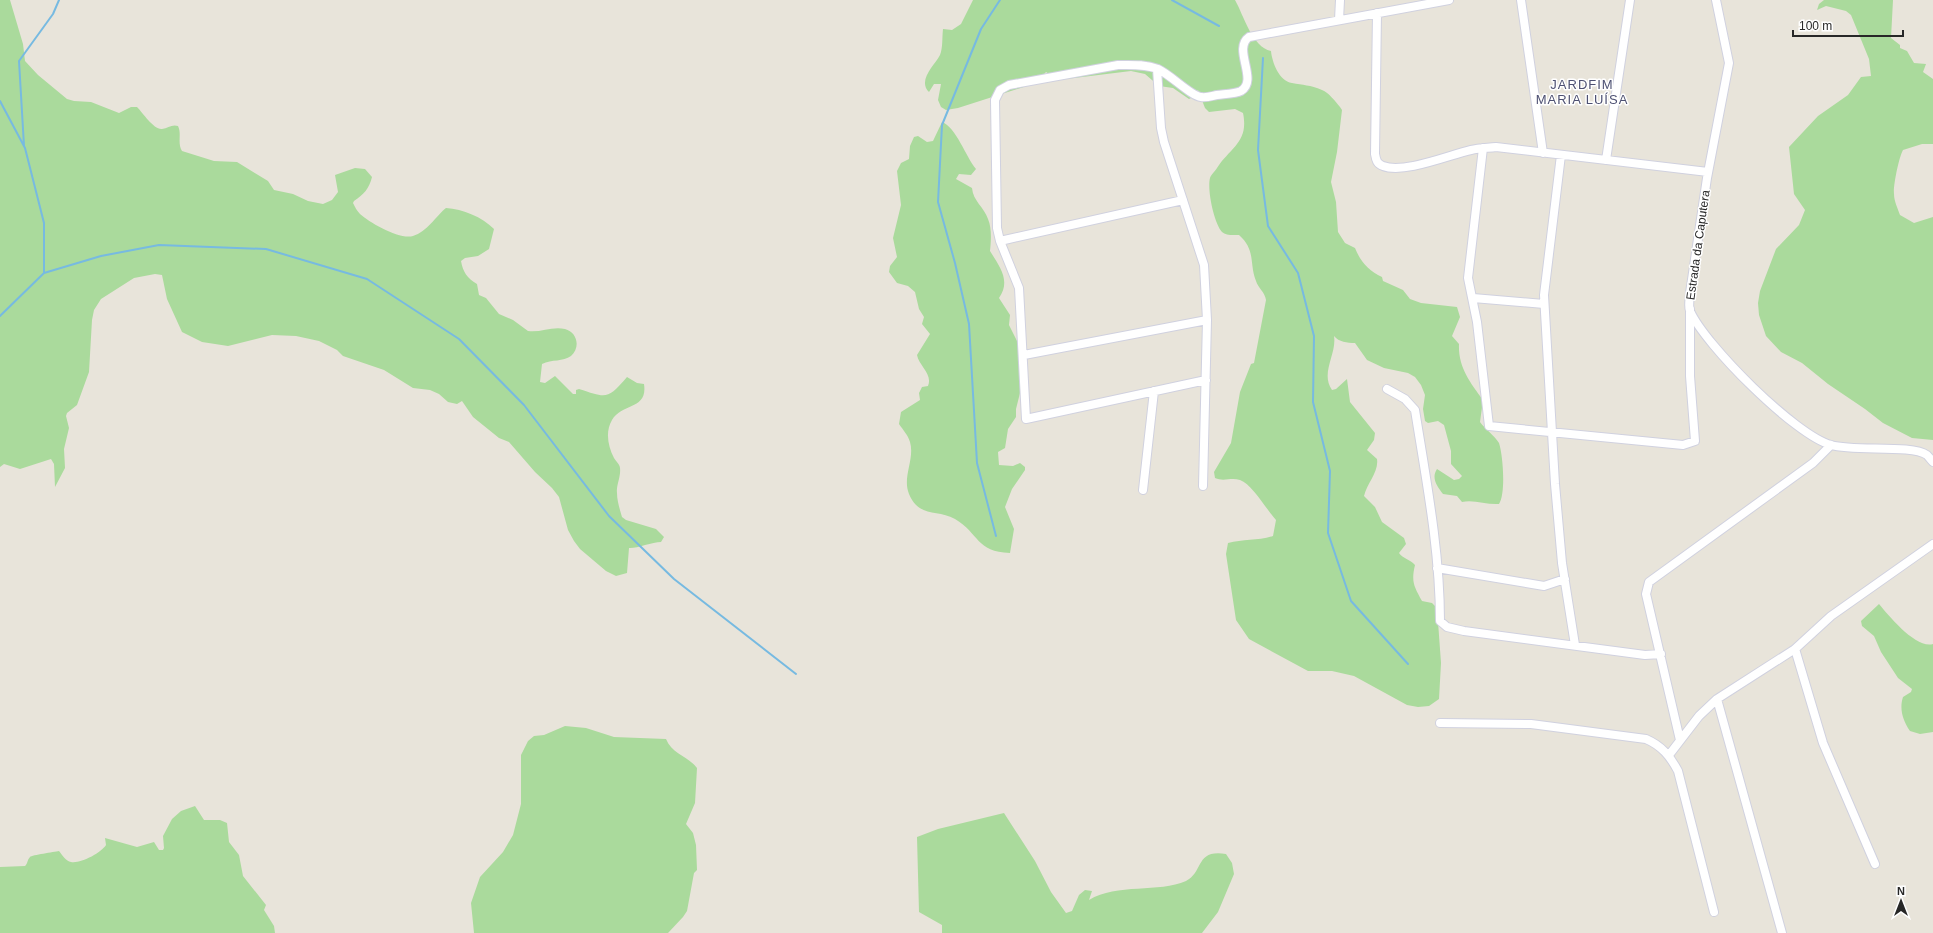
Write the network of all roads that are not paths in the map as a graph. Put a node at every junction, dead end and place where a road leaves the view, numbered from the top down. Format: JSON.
{"nodes":[{"id":1,"x":1340,"y":0,"type":"edge"},
{"id":2,"x":1445,"y":0,"type":"edge"},
{"id":3,"x":1521,"y":0,"type":"edge"},
{"id":4,"x":1630,"y":0,"type":"edge"},
{"id":5,"x":1716,"y":0,"type":"edge"},
{"id":6,"x":1377,"y":13,"type":"junction"},
{"id":7,"x":1339,"y":20,"type":"junction"},
{"id":8,"x":1157,"y":69,"type":"junction"},
{"id":9,"x":1483,"y":148,"type":"junction"},
{"id":10,"x":1543,"y":153,"type":"junction"},
{"id":11,"x":1561,"y":155,"type":"junction"},
{"id":12,"x":1606,"y":160,"type":"junction"},
{"id":13,"x":1708,"y":172,"type":"junction"},
{"id":14,"x":1183,"y":200,"type":"junction"},
{"id":15,"x":1000,"y":241,"type":"junction"},
{"id":16,"x":1472,"y":298,"type":"junction"},
{"id":17,"x":1544,"y":304,"type":"junction"},
{"id":18,"x":1690,"y":309,"type":"junction"},
{"id":19,"x":1207,"y":320,"type":"junction"},
{"id":20,"x":1024,"y":355,"type":"junction"},
{"id":21,"x":1206,"y":380,"type":"junction"},
{"id":22,"x":1386,"y":389,"type":"dead end"},
{"id":23,"x":1154,"y":391,"type":"junction"},
{"id":24,"x":1552,"y":433,"type":"junction"},
{"id":25,"x":1831,"y":445,"type":"junction"},
{"id":26,"x":1933,"y":462,"type":"edge"},
{"id":27,"x":1203,"y":486,"type":"dead end"},
{"id":28,"x":1143,"y":490,"type":"dead end"},
{"id":29,"x":1933,"y":544,"type":"edge"},
{"id":30,"x":1437,"y":568,"type":"junction"},
{"id":31,"x":1565,"y":579,"type":"junction"},
{"id":32,"x":1575,"y":645,"type":"junction"},
{"id":33,"x":1795,"y":649,"type":"junction"},
{"id":34,"x":1661,"y":654,"type":"junction"},
{"id":35,"x":1717,"y":699,"type":"junction"},
{"id":36,"x":1440,"y":723,"type":"dead end"},
{"id":37,"x":1680,"y":740,"type":"junction"},
{"id":38,"x":1669,"y":755,"type":"junction"},
{"id":39,"x":1875,"y":864,"type":"dead end"},
{"id":40,"x":1714,"y":912,"type":"dead end"},
{"id":41,"x":1782,"y":933,"type":"edge"}],
"edges":[{"from":1,"to":7,"type":"street"},
{"from":2,"to":6,"type":"street"},
{"from":3,"to":10,"type":"street"},
{"from":4,"to":12,"type":"street"},
{"from":5,"to":13,"type":"street","name":"Estrada da Caputera"},
{"from":6,"to":7,"type":"street"},
{"from":6,"to":9,"type":"street"},
{"from":7,"to":8,"type":"street"},
{"from":8,"to":14,"type":"street"},
{"from":8,"to":15,"type":"street"},
{"from":9,"to":10,"type":"street"},
{"from":9,"to":16,"type":"street"},
{"from":10,"to":11,"type":"street"},
{"from":11,"to":12,"type":"street"},
{"from":11,"to":17,"type":"street"},
{"from":12,"to":13,"type":"street"},
{"from":13,"to":18,"type":"street","name":"Estrada da Caputera"},
{"from":14,"to":15,"type":"street"},
{"from":14,"to":19,"type":"street"},
{"from":15,"to":20,"type":"street"},
{"from":16,"to":17,"type":"street"},
{"from":16,"to":24,"type":"street"},
{"from":17,"to":24,"type":"street"},
{"from":18,"to":24,"type":"street"},
{"from":18,"to":25,"type":"street","name":"Estrada da Caputera"},
{"from":19,"to":20,"type":"street"},
{"from":19,"to":21,"type":"street"},
{"from":20,"to":23,"type":"street"},
{"from":21,"to":23,"type":"street"},
{"from":21,"to":27,"type":"street"},
{"from":22,"to":30,"type":"street"},
{"from":23,"to":28,"type":"street"},
{"from":24,"to":31,"type":"street"},
{"from":25,"to":26,"type":"street","name":"Estrada da Caputera"},
{"from":25,"to":34,"type":"street"},
{"from":29,"to":33,"type":"street"},
{"from":30,"to":31,"type":"street"},
{"from":30,"to":32,"type":"street"},
{"from":31,"to":32,"type":"street"},
{"from":32,"to":34,"type":"street"},
{"from":33,"to":35,"type":"street"},
{"from":33,"to":39,"type":"street"},
{"from":34,"to":37,"type":"street"},
{"from":35,"to":37,"type":"street"},
{"from":35,"to":41,"type":"street"},
{"from":36,"to":38,"type":"street"},
{"from":37,"to":38,"type":"street"},
{"from":38,"to":40,"type":"street"}]}
